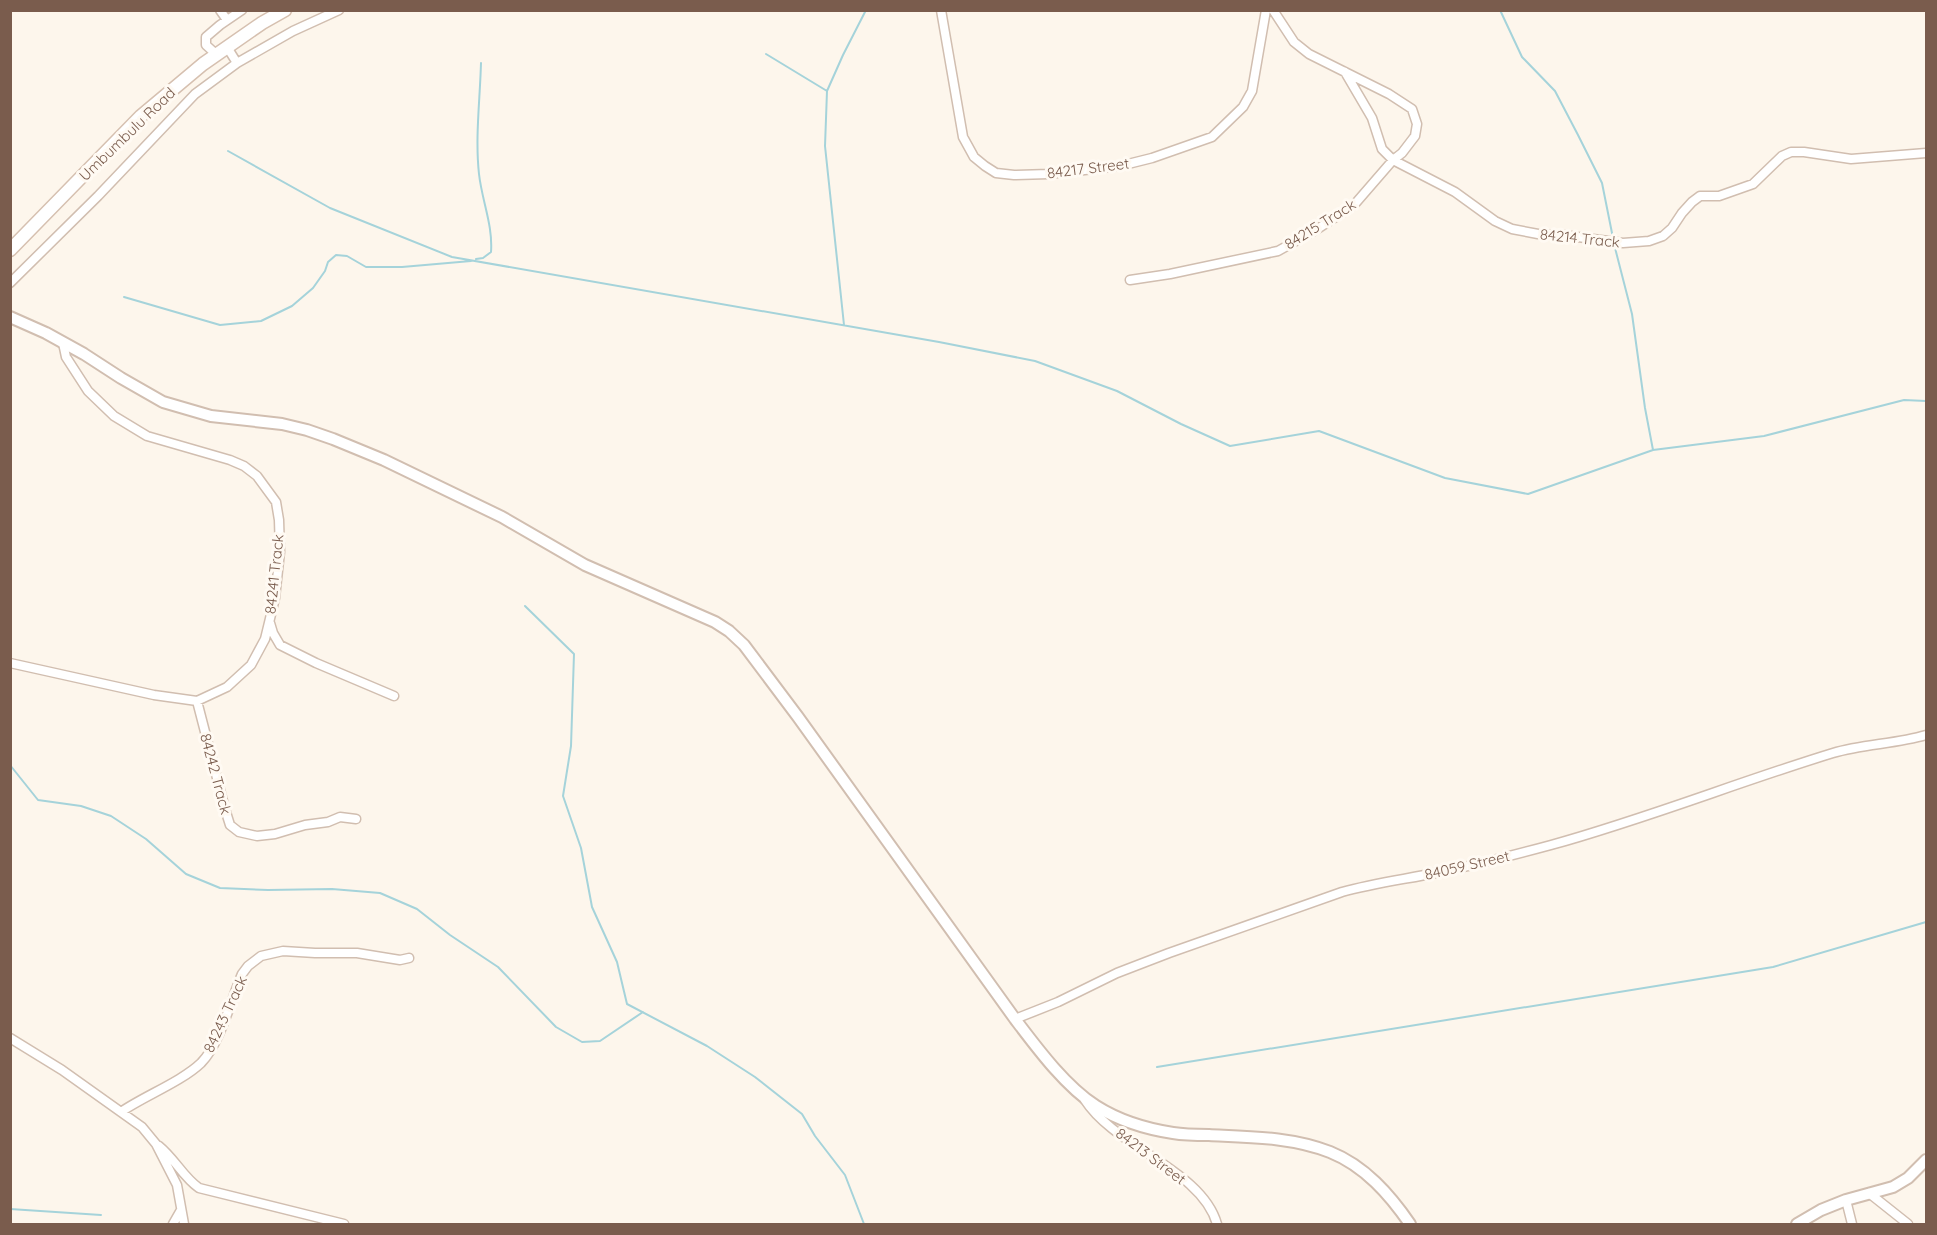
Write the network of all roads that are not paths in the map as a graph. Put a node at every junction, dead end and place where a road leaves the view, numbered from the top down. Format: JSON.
{"nodes":[{"id":1,"x":220,"y":10,"type":"edge"},
{"id":2,"x":242,"y":10,"type":"edge"},
{"id":3,"x":285,"y":10,"type":"edge"},
{"id":4,"x":339,"y":10,"type":"edge"},
{"id":5,"x":941,"y":10,"type":"edge"},
{"id":6,"x":1266,"y":10,"type":"edge"},
{"id":7,"x":1273,"y":10,"type":"edge"},
{"id":8,"x":227,"y":20,"type":"junction"},
{"id":9,"x":222,"y":51,"type":"junction"},
{"id":10,"x":237,"y":63,"type":"junction"},
{"id":11,"x":1345,"y":72,"type":"junction"},
{"id":12,"x":1926,"y":153,"type":"edge"},
{"id":13,"x":1393,"y":160,"type":"junction"},
{"id":14,"x":10,"y":250,"type":"edge"},
{"id":15,"x":1130,"y":280,"type":"dead end"},
{"id":16,"x":10,"y":283,"type":"edge"},
{"id":17,"x":10,"y":317,"type":"edge"},
{"id":18,"x":63,"y":343,"type":"junction"},
{"id":19,"x":270,"y":620,"type":"junction"},
{"id":20,"x":10,"y":663,"type":"edge"},
{"id":21,"x":394,"y":696,"type":"dead end"},
{"id":22,"x":196,"y":701,"type":"junction"},
{"id":23,"x":1926,"y":735,"type":"edge"},
{"id":24,"x":356,"y":819,"type":"dead end"},
{"id":25,"x":410,"y":958,"type":"dead end"},
{"id":26,"x":1016,"y":1019,"type":"junction"},
{"id":27,"x":10,"y":1038,"type":"edge"},
{"id":28,"x":1079,"y":1092,"type":"junction"},
{"id":29,"x":121,"y":1112,"type":"junction"},
{"id":30,"x":156,"y":1144,"type":"junction"},
{"id":31,"x":1926,"y":1160,"type":"edge"},
{"id":32,"x":1869,"y":1194,"type":"junction"},
{"id":33,"x":1846,"y":1200,"type":"junction"},
{"id":34,"x":181,"y":1210,"type":"junction"},
{"id":35,"x":173,"y":1224,"type":"edge"},
{"id":36,"x":184,"y":1224,"type":"edge"},
{"id":37,"x":344,"y":1224,"type":"edge"},
{"id":38,"x":1217,"y":1224,"type":"edge"},
{"id":39,"x":1410,"y":1224,"type":"edge"},
{"id":40,"x":1797,"y":1224,"type":"edge"},
{"id":41,"x":1852,"y":1224,"type":"edge"},
{"id":42,"x":1908,"y":1224,"type":"edge"}],
"edges":[{"from":1,"to":8,"type":"street"},
{"from":2,"to":8,"type":"street"},
{"from":3,"to":9,"type":"main road","name":"Umbumbulu Road"},
{"from":4,"to":10,"type":"street"},
{"from":5,"to":6,"type":"street","name":"84217 Street"},
{"from":7,"to":11,"type":"street"},
{"from":8,"to":9,"type":"street"},
{"from":9,"to":10,"type":"street"},
{"from":9,"to":14,"type":"main road","name":"Umbumbulu Road"},
{"from":10,"to":16,"type":"street"},
{"from":11,"to":13,"type":"street"},
{"from":11,"to":13,"type":"street","name":"84215 Track"},
{"from":12,"to":13,"type":"street","name":"84214 Track"},
{"from":13,"to":15,"type":"street","name":"84215 Track"},
{"from":17,"to":18,"type":"street"},
{"from":18,"to":19,"type":"street","name":"84241 Track"},
{"from":18,"to":26,"type":"street"},
{"from":19,"to":21,"type":"street"},
{"from":19,"to":22,"type":"street","name":"84241 Track"},
{"from":20,"to":22,"type":"street"},
{"from":22,"to":24,"type":"street","name":"84242 Track"},
{"from":23,"to":26,"type":"street","name":"84059 Street"},
{"from":25,"to":29,"type":"street","name":"84243 Track"},
{"from":26,"to":28,"type":"street"},
{"from":27,"to":29,"type":"street"},
{"from":28,"to":38,"type":"street","name":"84213 Street"},
{"from":28,"to":39,"type":"street"},
{"from":29,"to":30,"type":"street"},
{"from":30,"to":34,"type":"street"},
{"from":30,"to":37,"type":"street"},
{"from":31,"to":32,"type":"street"},
{"from":32,"to":33,"type":"street"},
{"from":32,"to":42,"type":"street"},
{"from":33,"to":40,"type":"street"},
{"from":33,"to":41,"type":"street"},
{"from":34,"to":35,"type":"street"},
{"from":34,"to":36,"type":"street"}]}
